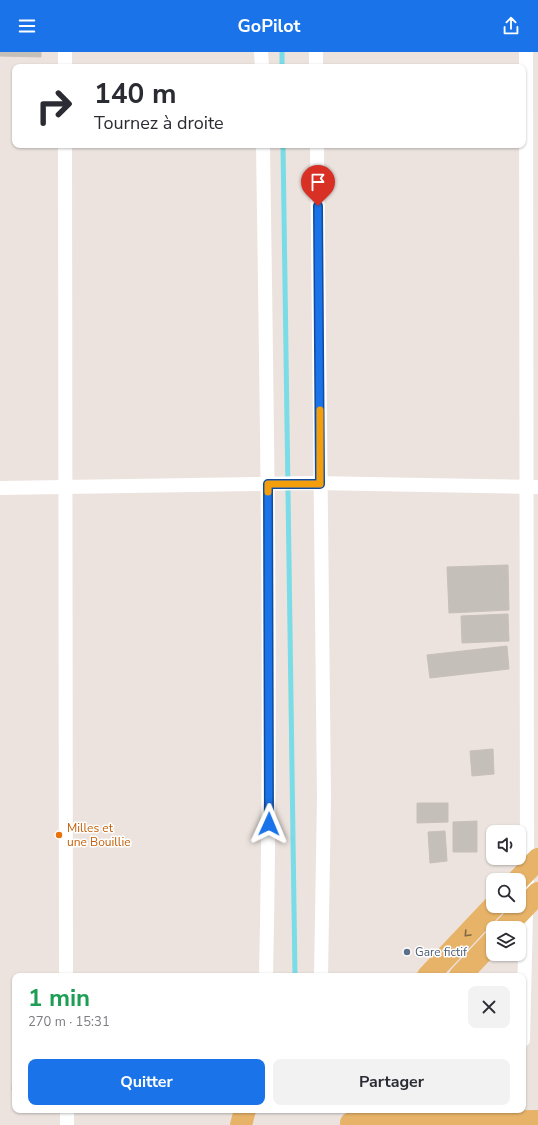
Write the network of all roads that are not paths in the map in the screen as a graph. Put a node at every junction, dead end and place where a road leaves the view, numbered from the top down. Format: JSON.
{"nodes":[{"id":1,"x":65,"y":52,"type":"edge"},
{"id":2,"x":261,"y":52,"type":"edge"},
{"id":3,"x":316,"y":52,"type":"edge"},
{"id":4,"x":526,"y":52,"type":"edge"},
{"id":5,"x":65,"y":64,"type":"edge"},
{"id":6,"x":262,"y":64,"type":"edge"},
{"id":7,"x":316,"y":64,"type":"edge"},
{"id":8,"x":65,"y":148,"type":"edge"},
{"id":9,"x":263,"y":148,"type":"edge"},
{"id":10,"x":317,"y":148,"type":"edge"},
{"id":11,"x":317,"y":483,"type":"junction"},
{"id":12,"x":272,"y":484,"type":"junction"},
{"id":13,"x":64,"y":487,"type":"junction"},
{"id":14,"x":533,"y":487,"type":"edge"},
{"id":15,"x":0,"y":488,"type":"edge"},
{"id":16,"x":528,"y":870,"type":"edge"},
{"id":17,"x":532,"y":899,"type":"edge"},
{"id":18,"x":487,"y":913,"type":"edge"},
{"id":19,"x":512,"y":921,"type":"edge"},
{"id":20,"x":486,"y":948,"type":"edge"},
{"id":21,"x":66,"y":973,"type":"edge"},
{"id":22,"x":266,"y":973,"type":"edge"},
{"id":23,"x":321,"y":973,"type":"edge"},
{"id":24,"x":431,"y":973,"type":"edge"},
{"id":25,"x":463,"y":973,"type":"edge"},
{"id":26,"x":526,"y":993,"type":"edge"},
{"id":27,"x":66,"y":1113,"type":"edge"},
{"id":28,"x":244,"y":1113,"type":"edge"},
{"id":29,"x":527,"y":1117,"type":"edge"},
{"id":30,"x":350,"y":1119,"type":"edge"},
{"id":31,"x":67,"y":1125,"type":"edge"},
{"id":32,"x":241,"y":1125,"type":"edge"}],
"edges":[{"from":1,"to":5,"type":"street"},
{"from":2,"to":6,"type":"street"},
{"from":3,"to":7,"type":"street"},
{"from":4,"to":14,"type":"street"},
{"from":8,"to":13,"type":"street"},
{"from":9,"to":12,"type":"street"},
{"from":10,"to":11,"type":"street"},
{"from":11,"to":12,"type":"street"},
{"from":11,"to":14,"type":"street"},
{"from":11,"to":23,"type":"street"},
{"from":12,"to":13,"type":"street"},
{"from":12,"to":22,"type":"street"},
{"from":13,"to":15,"type":"street"},
{"from":13,"to":21,"type":"street"},
{"from":14,"to":16,"type":"street"},
{"from":16,"to":17,"type":"street"},
{"from":17,"to":19,"type":"main road"},
{"from":17,"to":26,"type":"street"},
{"from":18,"to":24,"type":"main road","one_way":true},
{"from":20,"to":25,"type":"main road"},
{"from":27,"to":31,"type":"street"},
{"from":28,"to":32,"type":"main road"},
{"from":29,"to":30,"type":"main road"}]}
